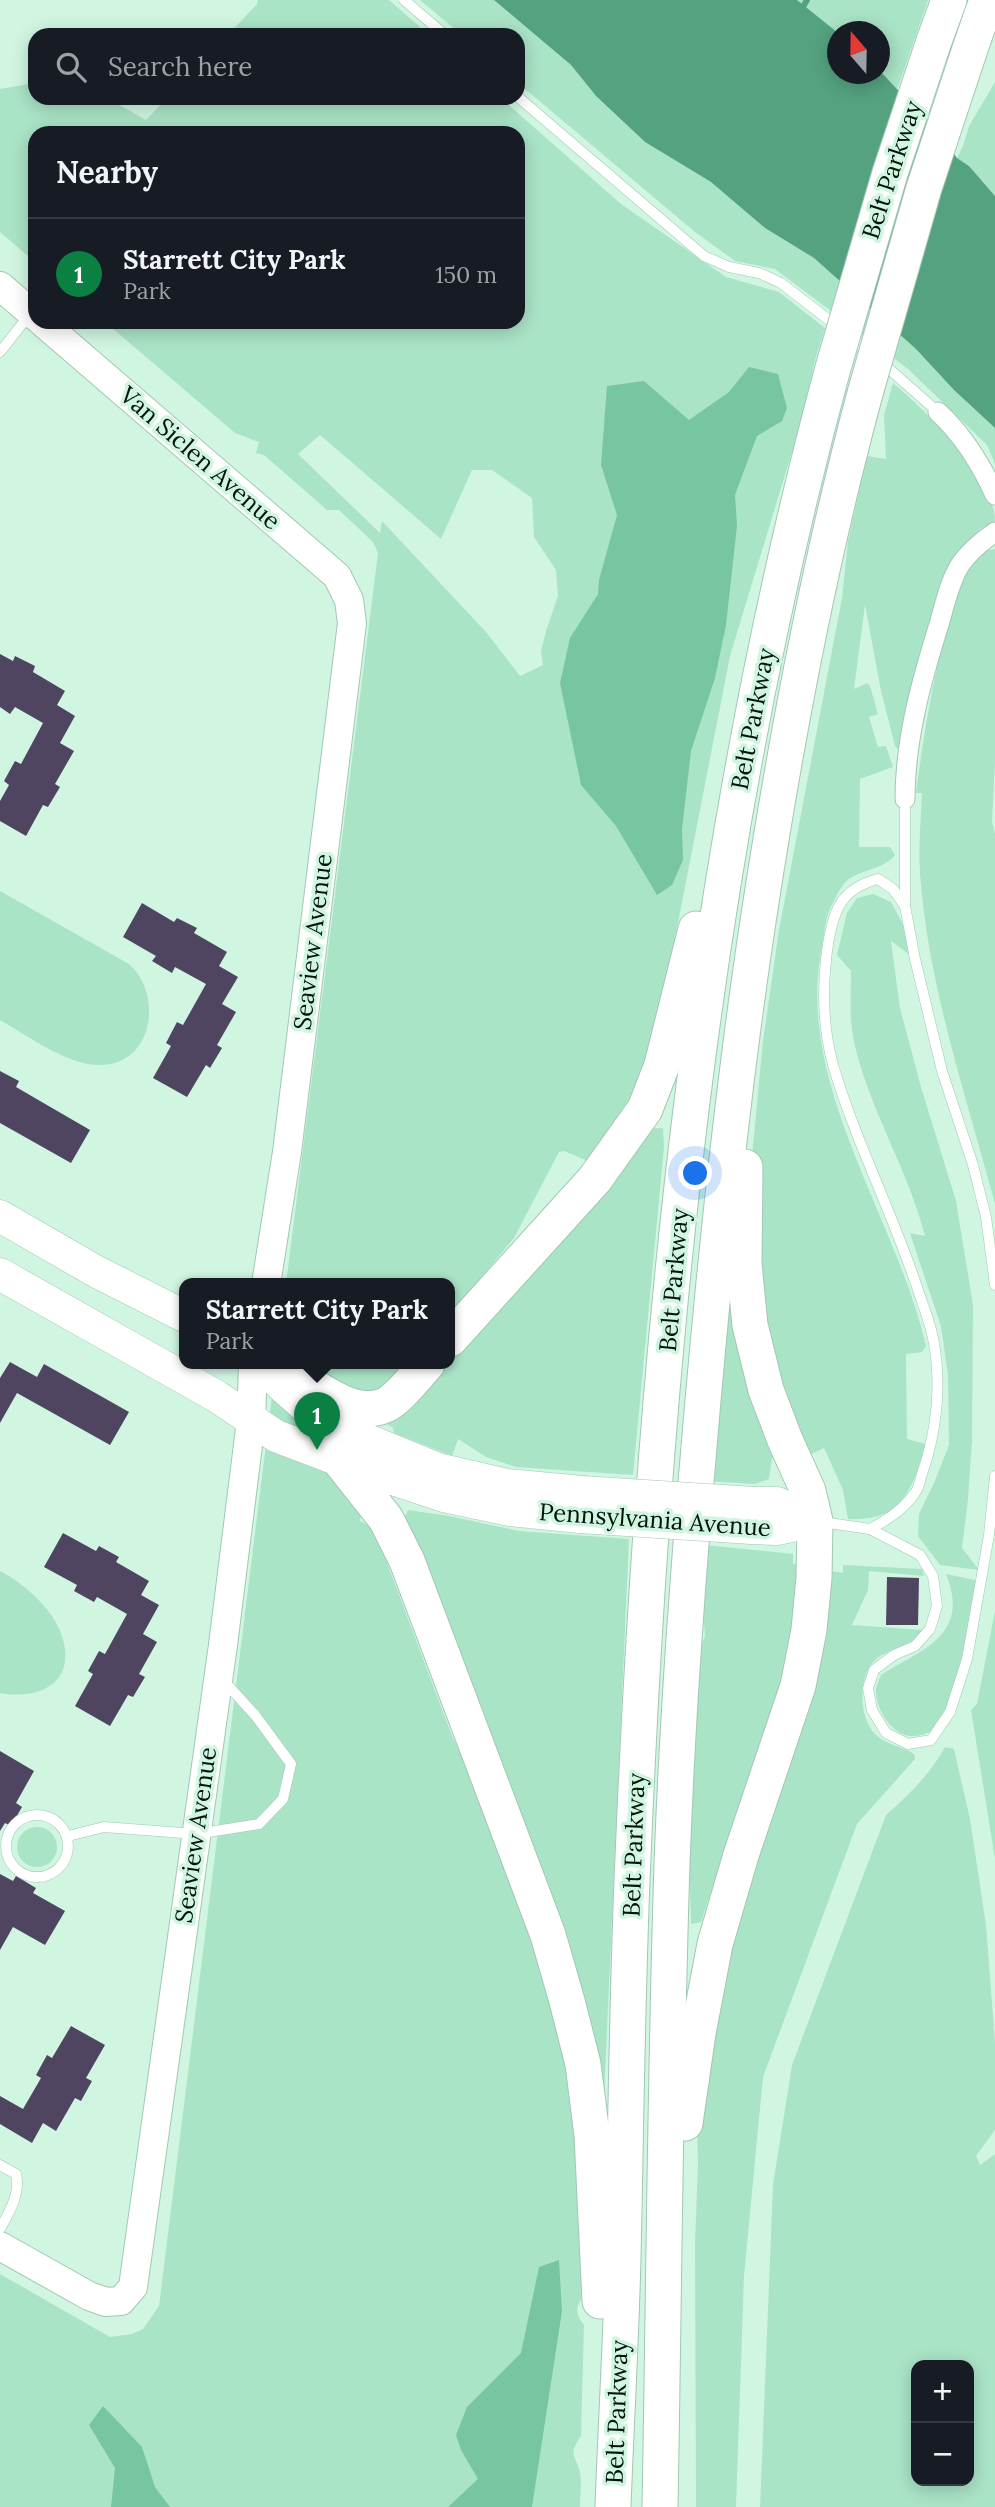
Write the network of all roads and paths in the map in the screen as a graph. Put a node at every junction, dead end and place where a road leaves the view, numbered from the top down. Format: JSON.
{"nodes":[{"id":1,"x":404,"y":0,"type":"edge"},
{"id":2,"x":949,"y":0,"type":"edge"},
{"id":3,"x":986,"y":0,"type":"edge"},
{"id":4,"x":437,"y":28,"type":"edge"},
{"id":5,"x":525,"y":103,"type":"edge"},
{"id":6,"x":0,"y":286,"type":"edge"},
{"id":7,"x":28,"y":310,"type":"edge"},
{"id":8,"x":28,"y":325,"type":"edge"},
{"id":9,"x":50,"y":329,"type":"edge"},
{"id":10,"x":0,"y":352,"type":"edge"},
{"id":11,"x":938,"y":412,"type":"joint"},
{"id":12,"x":995,"y":495,"type":"edge"},
{"id":13,"x":995,"y":532,"type":"edge"},
{"id":14,"x":349,"y":600,"type":"joint"},
{"id":15,"x":776,"y":603,"type":"junction"},
{"id":16,"x":814,"y":610,"type":"junction"},
{"id":17,"x":905,"y":800,"type":"joint"},
{"id":18,"x":905,"y":906,"type":"junction"},
{"id":19,"x":0,"y":1216,"type":"edge"},
{"id":20,"x":0,"y":1274,"type":"edge"},
{"id":21,"x":267,"y":1278,"type":"edge"},
{"id":22,"x":995,"y":1285,"type":"edge"},
{"id":23,"x":179,"y":1313,"type":"edge"},
{"id":24,"x":455,"y":1333,"type":"edge"},
{"id":25,"x":254,"y":1369,"type":"edge"},
{"id":26,"x":265,"y":1369,"type":"edge"},
{"id":27,"x":285,"y":1369,"type":"edge"},
{"id":28,"x":422,"y":1369,"type":"edge"},
{"id":29,"x":251,"y":1421,"type":"junction"},
{"id":30,"x":340,"y":1461,"type":"junction"},
{"id":31,"x":995,"y":1476,"type":"edge"},
{"id":32,"x":581,"y":1504,"type":"junction"},
{"id":33,"x":815,"y":1521,"type":"junction"},
{"id":34,"x":870,"y":1529,"type":"junction"},
{"id":35,"x":218,"y":1674,"type":"junction"},
{"id":36,"x":196,"y":1834,"type":"junction"},
{"id":37,"x":68,"y":1836,"type":"junction"},
{"id":38,"x":0,"y":2165,"type":"edge"},
{"id":39,"x":0,"y":2229,"type":"edge"},
{"id":40,"x":0,"y":2246,"type":"edge"},
{"id":41,"x":605,"y":2507,"type":"edge"},
{"id":42,"x":613,"y":2507,"type":"edge"},
{"id":43,"x":663,"y":2507,"type":"edge"}],
"edges":[{"from":1,"to":4,"type":"lane"},
{"from":2,"to":15,"type":"highway","name":"Belt Parkway","bridge":true},
{"from":3,"to":16,"type":"highway","name":"Belt Parkway","bridge":true},
{"from":5,"to":11,"type":"lane"},
{"from":6,"to":7,"type":"street","name":"Van Siclen Avenue"},
{"from":8,"to":10,"type":"lane"},
{"from":9,"to":14,"type":"street","name":"Van Siclen Avenue"},
{"from":11,"to":12,"type":"street"},
{"from":13,"to":17,"type":"street"},
{"from":14,"to":21,"type":"street","name":"Seaview Avenue"},
{"from":15,"to":24,"type":"highway"},
{"from":15,"to":42,"type":"highway","name":"Belt Parkway"},
{"from":16,"to":33,"type":"highway"},
{"from":16,"to":43,"type":"highway","name":"Belt Parkway"},
{"from":17,"to":18,"type":"lane"},
{"from":18,"to":22,"type":"lane"},
{"from":18,"to":34,"type":"lane"},
{"from":19,"to":23,"type":"main road"},
{"from":20,"to":29,"type":"main road","name":"Pennsylvania Avenue"},
{"from":25,"to":29,"type":"street","name":"Seaview Avenue"},
{"from":26,"to":32,"type":"main road","name":"Pennsylvania Avenue"},
{"from":27,"to":28,"type":"highway"},
{"from":29,"to":30,"type":"main road","name":"Pennsylvania Avenue"},
{"from":29,"to":35,"type":"street","name":"Seaview Avenue"},
{"from":30,"to":32,"type":"main road","name":"Pennsylvania Avenue"},
{"from":30,"to":41,"type":"highway"},
{"from":31,"to":34,"type":"lane"},
{"from":32,"to":33,"type":"main road","name":"Pennsylvania Avenue","bridge":true},
{"from":33,"to":34,"type":"lane"},
{"from":33,"to":43,"type":"highway"},
{"from":35,"to":36,"type":"street","name":"Seaview Avenue"},
{"from":35,"to":36,"type":"lane"},
{"from":36,"to":37,"type":"lane"},
{"from":36,"to":40,"type":"street","name":"Seaview Avenue"},
{"from":37,"to":37,"type":"lane"},
{"from":38,"to":39,"type":"lane"}]}
